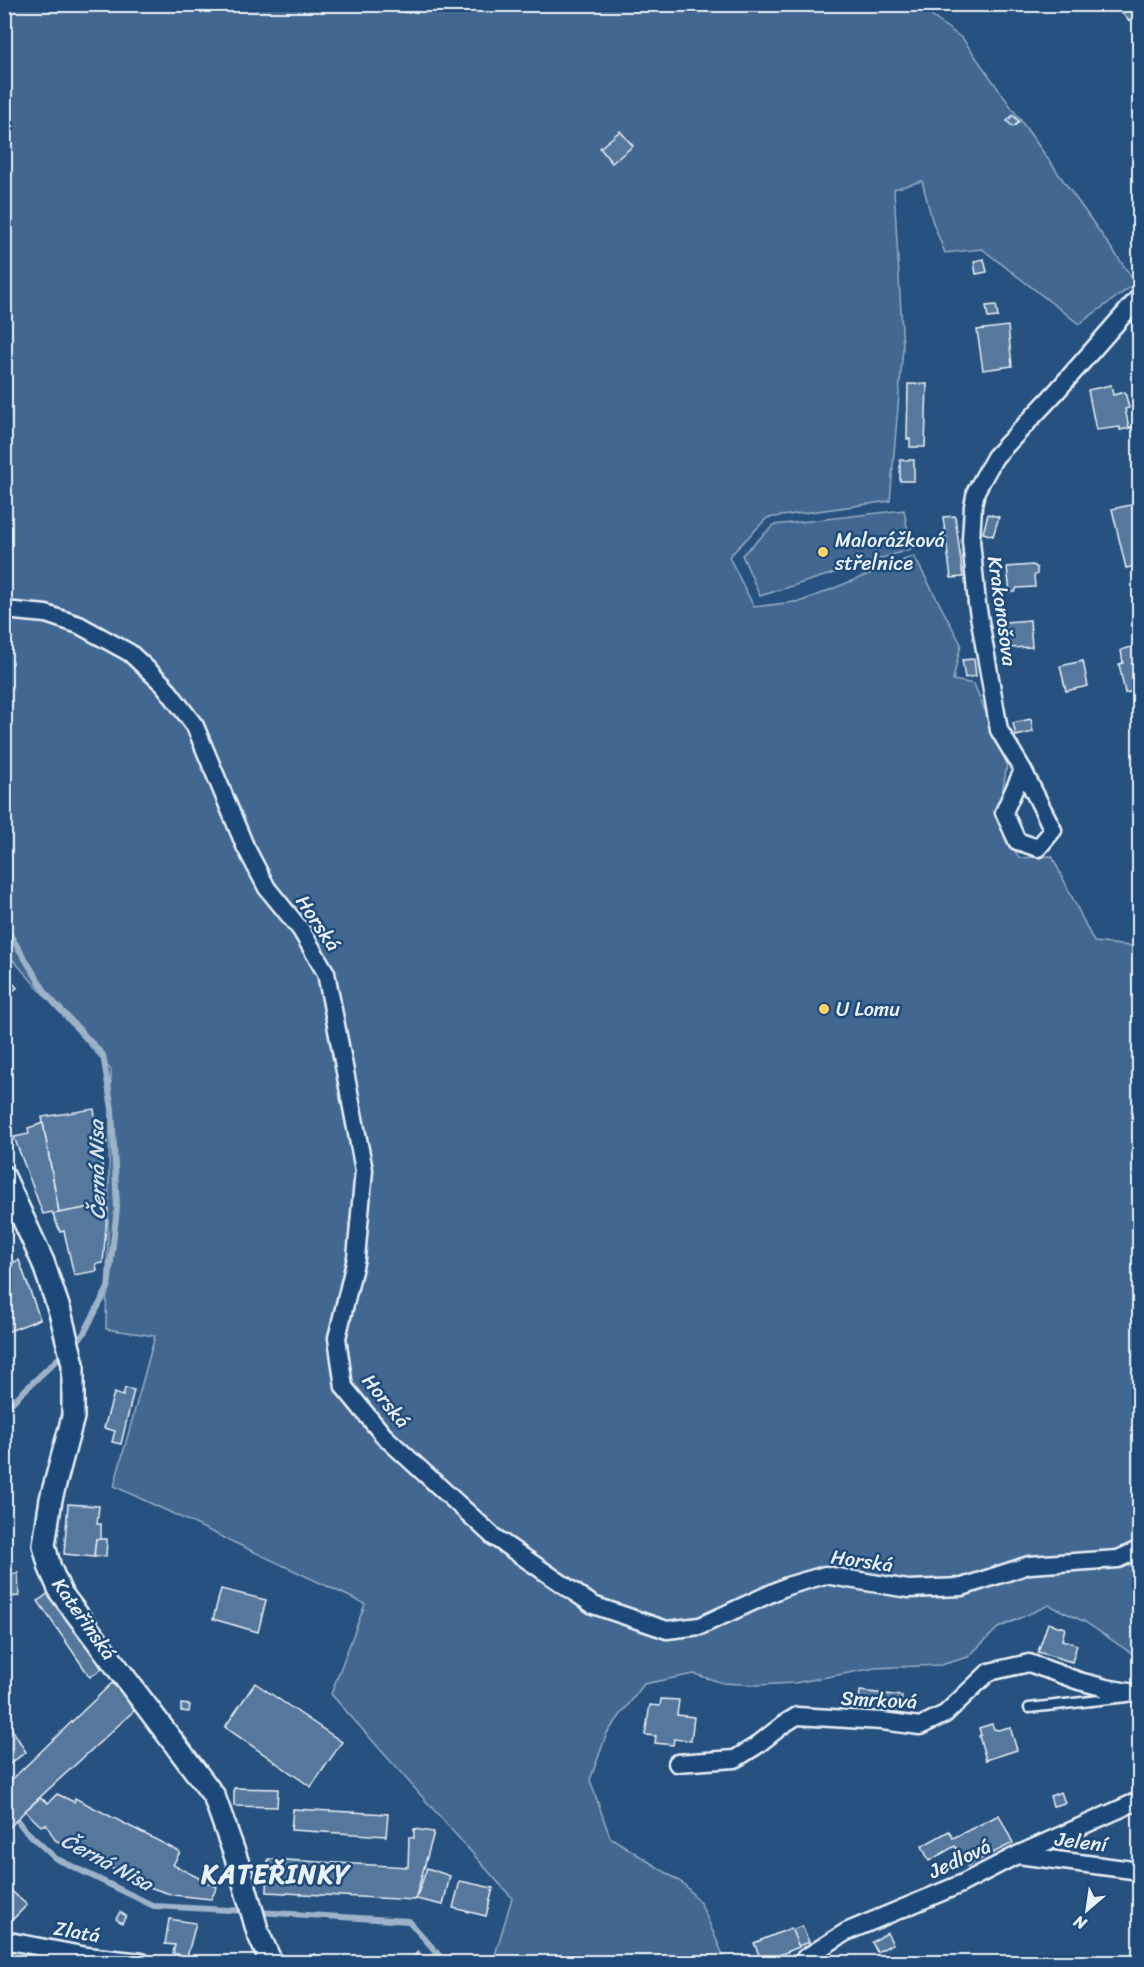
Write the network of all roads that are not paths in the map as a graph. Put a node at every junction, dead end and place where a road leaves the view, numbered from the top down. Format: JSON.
{"nodes":[{"id":1,"x":390,"y":4,"type":"edge"},
{"id":2,"x":413,"y":4,"type":"edge"},
{"id":3,"x":1138,"y":298,"type":"edge"},
{"id":4,"x":1140,"y":347,"type":"edge"},
{"id":5,"x":4,"y":610,"type":"edge"},
{"id":6,"x":1023,"y":770,"type":"dead end"},
{"id":7,"x":4,"y":1177,"type":"edge"},
{"id":8,"x":11,"y":1212,"type":"edge"},
{"id":9,"x":1140,"y":1549,"type":"edge"},
{"id":10,"x":1140,"y":1695,"type":"edge"},
{"id":11,"x":1029,"y":1708,"type":"dead end"},
{"id":12,"x":677,"y":1763,"type":"dead end"},
{"id":13,"x":1140,"y":1800,"type":"edge"},
{"id":14,"x":1017,"y":1855,"type":"junction"},
{"id":15,"x":1140,"y":1871,"type":"edge"},
{"id":16,"x":4,"y":1940,"type":"edge"},
{"id":17,"x":142,"y":1962,"type":"edge"},
{"id":18,"x":268,"y":1962,"type":"edge"},
{"id":19,"x":805,"y":1962,"type":"edge"}],
"edges":[{"from":1,"to":2,"type":"lane"},
{"from":3,"to":4,"type":"lane"},
{"from":3,"to":6,"type":"street","name":"Krakonošova"},
{"from":5,"to":9,"type":"street","name":"Horská"},
{"from":7,"to":8,"type":"street","name":"Kateřinská"},
{"from":8,"to":18,"type":"street","name":"Kateřinská"},
{"from":10,"to":11,"type":"lane"},
{"from":10,"to":12,"type":"street","name":"Smrková"},
{"from":13,"to":14,"type":"street","name":"Jedlová"},
{"from":14,"to":15,"type":"street","name":"Jelení"},
{"from":14,"to":19,"type":"street","name":"Jedlová"},
{"from":16,"to":17,"type":"street","name":"Zlatá"}]}
